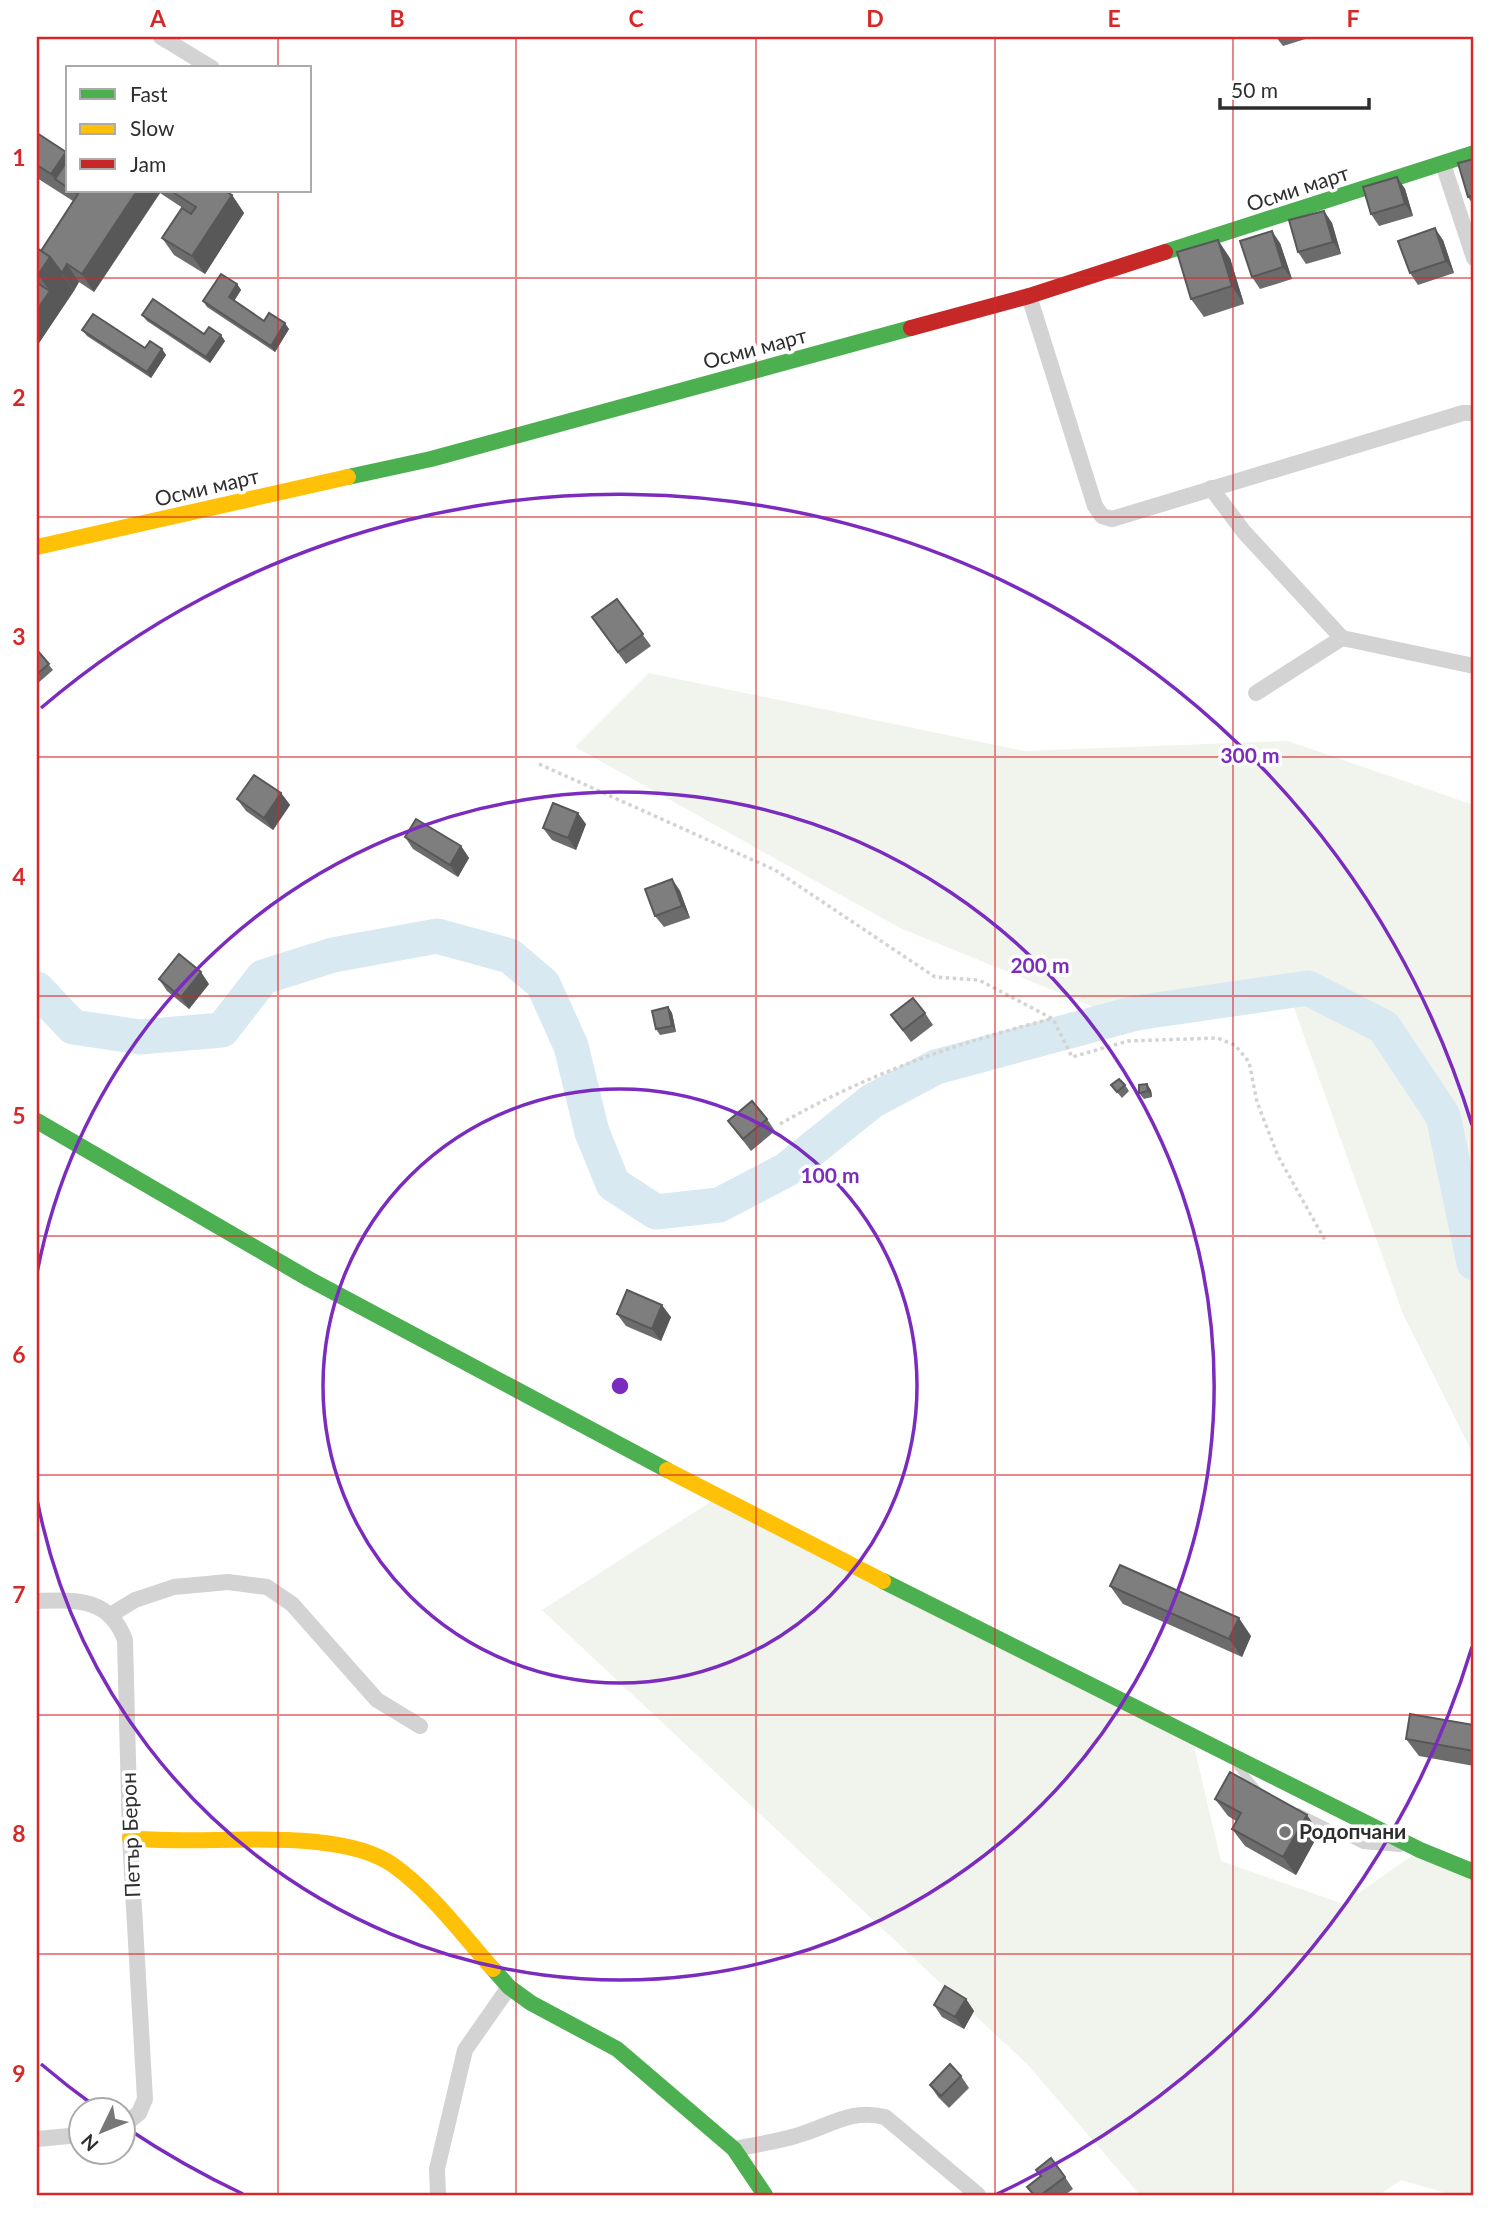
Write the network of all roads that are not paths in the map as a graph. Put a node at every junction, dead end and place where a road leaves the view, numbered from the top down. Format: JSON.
{"nodes":[{"id":1,"x":161,"y":37,"type":"edge"},
{"id":2,"x":209,"y":66,"type":"edge"},
{"id":3,"x":1474,"y":153,"type":"edge"},
{"id":4,"x":1443,"y":164,"type":"junction"},
{"id":5,"x":1474,"y":258,"type":"edge"},
{"id":6,"x":1029,"y":296,"type":"junction"},
{"id":7,"x":1474,"y":413,"type":"edge"},
{"id":8,"x":1211,"y":488,"type":"junction"},
{"id":9,"x":37,"y":547,"type":"edge"},
{"id":10,"x":1342,"y":638,"type":"junction"},
{"id":11,"x":1474,"y":666,"type":"edge"},
{"id":12,"x":1256,"y":693,"type":"dead end"},
{"id":13,"x":37,"y":1121,"type":"edge"},
{"id":14,"x":37,"y":1601,"type":"edge"},
{"id":15,"x":112,"y":1615,"type":"junction"},
{"id":16,"x":420,"y":1726,"type":"dead end"},
{"id":17,"x":1225,"y":1750,"type":"junction"},
{"id":18,"x":1269,"y":1797,"type":"edge"},
{"id":19,"x":1292,"y":1809,"type":"edge"},
{"id":20,"x":130,"y":1838,"type":"junction"},
{"id":21,"x":1420,"y":1850,"type":"junction"},
{"id":22,"x":1474,"y":1872,"type":"edge"},
{"id":23,"x":509,"y":1987,"type":"junction"},
{"id":24,"x":136,"y":2115,"type":"edge"},
{"id":25,"x":66,"y":2136,"type":"edge"},
{"id":26,"x":37,"y":2139,"type":"edge"},
{"id":27,"x":734,"y":2149,"type":"junction"},
{"id":28,"x":438,"y":2195,"type":"edge"},
{"id":29,"x":765,"y":2195,"type":"edge"},
{"id":30,"x":978,"y":2195,"type":"edge"}],
"edges":[{"from":1,"to":2,"type":"street"},
{"from":3,"to":4,"type":"street","name":"Осми март"},
{"from":4,"to":5,"type":"street"},
{"from":4,"to":6,"type":"street","name":"Осми март"},
{"from":6,"to":8,"type":"street"},
{"from":6,"to":9,"type":"street","name":"Осми март"},
{"from":7,"to":8,"type":"street"},
{"from":8,"to":10,"type":"street"},
{"from":10,"to":11,"type":"street"},
{"from":10,"to":12,"type":"street"},
{"from":13,"to":17,"type":"street"},
{"from":14,"to":15,"type":"street"},
{"from":15,"to":16,"type":"street"},
{"from":15,"to":20,"type":"street","name":"Петър Берон"},
{"from":17,"to":18,"type":"lane"},
{"from":17,"to":21,"type":"street"},
{"from":19,"to":21,"type":"lane"},
{"from":20,"to":23,"type":"street"},
{"from":20,"to":24,"type":"street","name":"Петър Берон"},
{"from":21,"to":22,"type":"street"},
{"from":23,"to":27,"type":"street"},
{"from":23,"to":28,"type":"street"},
{"from":25,"to":26,"type":"street"},
{"from":27,"to":29,"type":"street"},
{"from":27,"to":30,"type":"street"}]}
